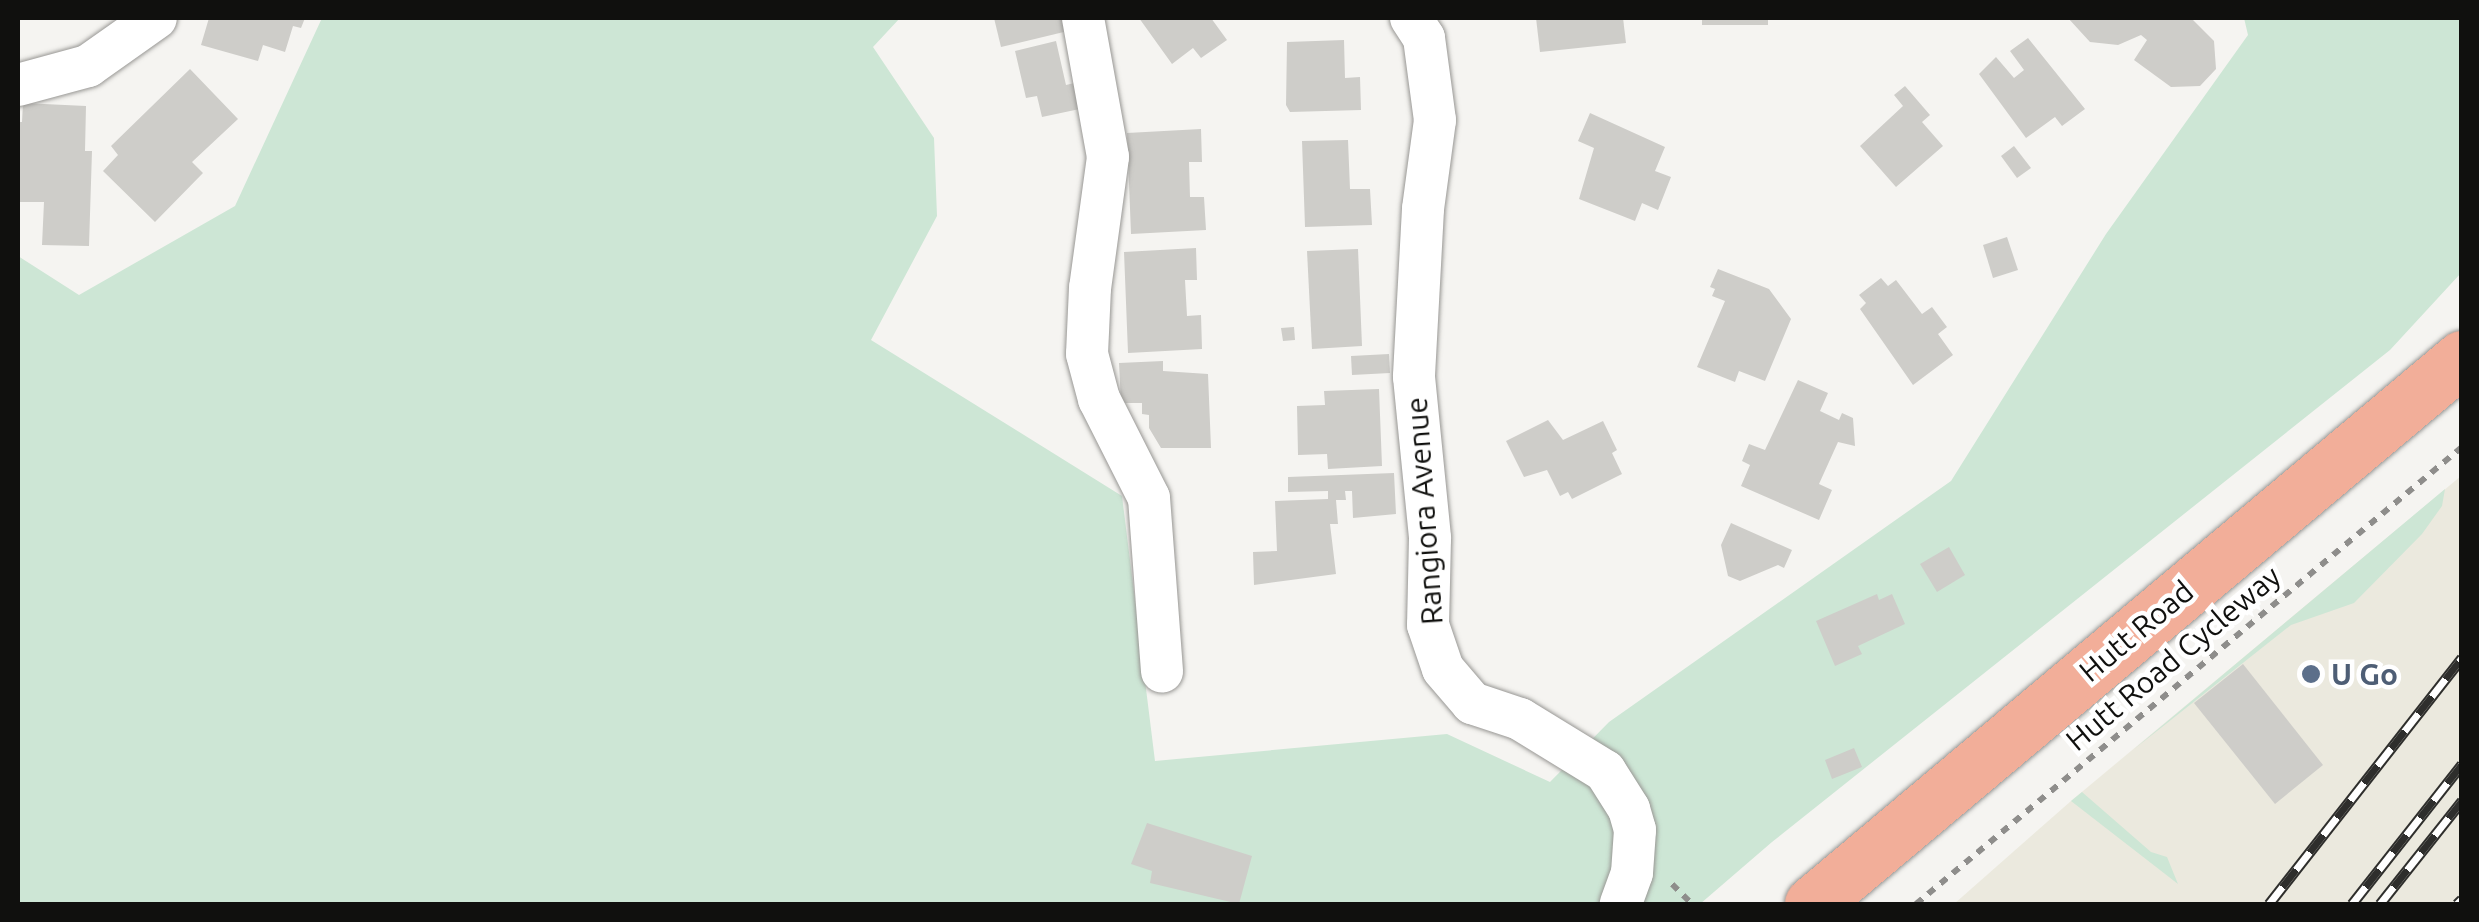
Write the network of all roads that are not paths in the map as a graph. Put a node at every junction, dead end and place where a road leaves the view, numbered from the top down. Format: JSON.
{"nodes":[{"id":1,"x":156,"y":18,"type":"edge"},
{"id":2,"x":1083,"y":18,"type":"edge"},
{"id":3,"x":1411,"y":18,"type":"edge"},
{"id":4,"x":18,"y":86,"type":"edge"},
{"id":5,"x":2462,"y":358,"type":"edge"},
{"id":6,"x":1162,"y":672,"type":"dead end"},
{"id":7,"x":1621,"y":904,"type":"edge"},
{"id":8,"x":1812,"y":904,"type":"edge"}],
"edges":[{"from":1,"to":4,"type":"street"},
{"from":2,"to":6,"type":"street"},
{"from":3,"to":7,"type":"street","name":"Rangiora Avenue"},
{"from":5,"to":8,"type":"main road","name":"Hutt Road"}]}
